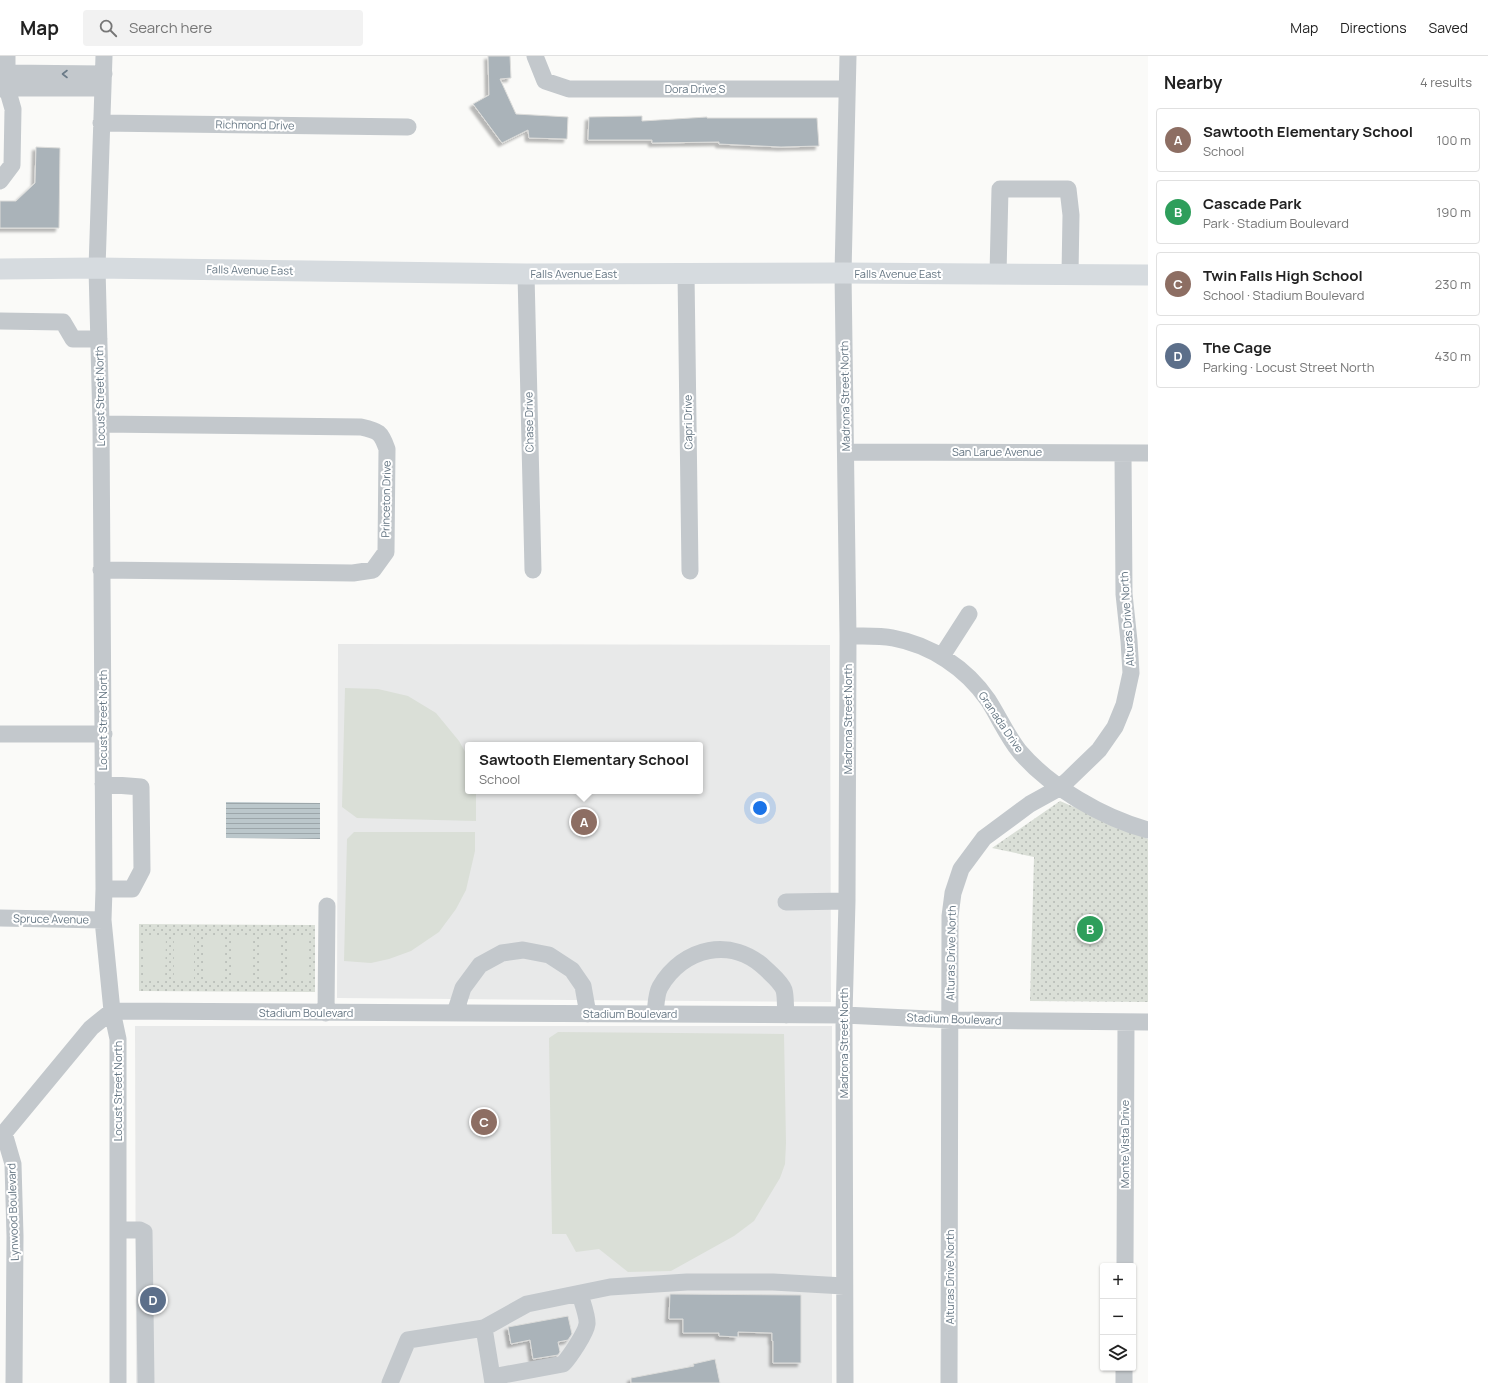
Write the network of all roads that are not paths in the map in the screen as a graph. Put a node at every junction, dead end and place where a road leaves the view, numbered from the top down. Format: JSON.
{"nodes":[{"id":1,"x":7,"y":56,"type":"edge"},
{"id":2,"x":104,"y":56,"type":"edge"},
{"id":3,"x":535,"y":56,"type":"edge"},
{"id":4,"x":848,"y":56,"type":"edge"},
{"id":5,"x":103,"y":81,"type":"junction"},
{"id":6,"x":5,"y":83,"type":"edge"},
{"id":7,"x":847,"y":89,"type":"junction"},
{"id":8,"x":101,"y":123,"type":"junction"},
{"id":9,"x":408,"y":127,"type":"dead end"},
{"id":10,"x":0,"y":181,"type":"edge"},
{"id":11,"x":97,"y":268,"type":"junction"},
{"id":12,"x":0,"y":269,"type":"edge"},
{"id":13,"x":686,"y":273,"type":"junction"},
{"id":14,"x":843,"y":273,"type":"junction"},
{"id":15,"x":526,"y":274,"type":"junction"},
{"id":16,"x":998,"y":274,"type":"junction"},
{"id":17,"x":1070,"y":274,"type":"junction"},
{"id":18,"x":1148,"y":275,"type":"edge"},
{"id":19,"x":0,"y":321,"type":"edge"},
{"id":20,"x":99,"y":340,"type":"junction"},
{"id":21,"x":101,"y":424,"type":"junction"},
{"id":22,"x":846,"y":452,"type":"junction"},
{"id":23,"x":1123,"y":453,"type":"junction"},
{"id":24,"x":1148,"y":453,"type":"edge"},
{"id":25,"x":101,"y":570,"type":"junction"},
{"id":26,"x":532,"y":570,"type":"dead end"},
{"id":27,"x":690,"y":571,"type":"dead end"},
{"id":28,"x":969,"y":614,"type":"dead end"},
{"id":29,"x":848,"y":636,"type":"junction"},
{"id":30,"x":942,"y":656,"type":"junction"},
{"id":31,"x":0,"y":734,"type":"edge"},
{"id":32,"x":104,"y":734,"type":"junction"},
{"id":33,"x":103,"y":784,"type":"junction"},
{"id":34,"x":1059,"y":788,"type":"junction"},
{"id":35,"x":1148,"y":830,"type":"edge"},
{"id":36,"x":104,"y":889,"type":"junction"},
{"id":37,"x":847,"y":901,"type":"junction"},
{"id":38,"x":786,"y":902,"type":"dead end"},
{"id":39,"x":327,"y":906,"type":"dead end"},
{"id":40,"x":0,"y":918,"type":"edge"},
{"id":41,"x":102,"y":920,"type":"junction"},
{"id":42,"x":112,"y":1011,"type":"junction"},
{"id":43,"x":326,"y":1013,"type":"junction"},
{"id":44,"x":455,"y":1013,"type":"junction"},
{"id":45,"x":588,"y":1014,"type":"junction"},
{"id":46,"x":655,"y":1014,"type":"junction"},
{"id":47,"x":786,"y":1015,"type":"junction"},
{"id":48,"x":844,"y":1015,"type":"junction"},
{"id":49,"x":950,"y":1020,"type":"junction"},
{"id":50,"x":1126,"y":1022,"type":"junction"},
{"id":51,"x":1148,"y":1022,"type":"edge"},
{"id":52,"x":2,"y":1131,"type":"edge"},
{"id":53,"x":118,"y":1230,"type":"junction"},
{"id":54,"x":1125,"y":1263,"type":"edge"},
{"id":55,"x":844,"y":1286,"type":"junction"},
{"id":56,"x":580,"y":1294,"type":"junction"},
{"id":57,"x":484,"y":1328,"type":"junction"},
{"id":58,"x":1124,"y":1371,"type":"edge"},
{"id":59,"x":492,"y":1380,"type":"edge"},
{"id":60,"x":14,"y":1383,"type":"edge"},
{"id":61,"x":118,"y":1383,"type":"edge"},
{"id":62,"x":146,"y":1383,"type":"edge"},
{"id":63,"x":390,"y":1383,"type":"edge"},
{"id":64,"x":845,"y":1383,"type":"edge"},
{"id":65,"x":949,"y":1383,"type":"edge"},
{"id":66,"x":1124,"y":1383,"type":"edge"}],
"edges":[{"from":1,"to":6,"type":"street"},
{"from":2,"to":5,"type":"street","name":"Locust Street North"},
{"from":3,"to":7,"type":"street","name":"Dora Drive S"},
{"from":4,"to":7,"type":"street","name":"Madrona Street North"},
{"from":5,"to":6,"type":"street"},
{"from":5,"to":8,"type":"street","name":"Locust Street North"},
{"from":6,"to":10,"type":"street"},
{"from":7,"to":14,"type":"street","name":"Madrona Street North"},
{"from":8,"to":9,"type":"street","name":"Richmond Drive"},
{"from":8,"to":11,"type":"street","name":"Locust Street North"},
{"from":11,"to":12,"type":"main road","name":"Falls Avenue East"},
{"from":11,"to":15,"type":"main road","name":"Falls Avenue East"},
{"from":11,"to":20,"type":"street","name":"Locust Street North"},
{"from":13,"to":14,"type":"main road","name":"Falls Avenue East"},
{"from":13,"to":15,"type":"main road","name":"Falls Avenue East"},
{"from":13,"to":27,"type":"street","name":"Capri Drive"},
{"from":14,"to":16,"type":"main road","name":"Falls Avenue East"},
{"from":14,"to":22,"type":"street","name":"Madrona Street North"},
{"from":15,"to":26,"type":"street","name":"Chase Drive"},
{"from":16,"to":17,"type":"main road","name":"Falls Avenue East"},
{"from":16,"to":17,"type":"street"},
{"from":17,"to":18,"type":"main road","name":"Falls Avenue East"},
{"from":19,"to":20,"type":"street"},
{"from":20,"to":21,"type":"street","name":"Locust Street North"},
{"from":21,"to":25,"type":"street","name":"Locust Street North"},
{"from":21,"to":25,"type":"street","name":"Princeton Drive"},
{"from":22,"to":23,"type":"street","name":"San Larue Avenue"},
{"from":22,"to":29,"type":"street","name":"Madrona Street North"},
{"from":23,"to":24,"type":"street","name":"San Larue Avenue"},
{"from":23,"to":34,"type":"street","name":"Alturas Drive North"},
{"from":25,"to":32,"type":"street","name":"Locust Street North"},
{"from":28,"to":30,"type":"street"},
{"from":29,"to":30,"type":"street","name":"Granada Drive"},
{"from":29,"to":37,"type":"street","name":"Madrona Street North"},
{"from":30,"to":34,"type":"street","name":"Granada Drive"},
{"from":31,"to":32,"type":"street"},
{"from":32,"to":33,"type":"street","name":"Locust Street North"},
{"from":33,"to":36,"type":"street","name":"Locust Street North"},
{"from":33,"to":36,"type":"street"},
{"from":34,"to":35,"type":"street","name":"Granada Drive"},
{"from":34,"to":49,"type":"street","name":"Alturas Drive North"},
{"from":36,"to":41,"type":"street","name":"Locust Street North"},
{"from":37,"to":38,"type":"street"},
{"from":37,"to":48,"type":"street","name":"Madrona Street North"},
{"from":39,"to":43,"type":"street"},
{"from":40,"to":41,"type":"street","name":"Spruce Avenue"},
{"from":41,"to":42,"type":"street","name":"Locust Street North"},
{"from":42,"to":43,"type":"street","name":"Stadium Boulevard"},
{"from":42,"to":52,"type":"street","name":"Lynwood Boulevard"},
{"from":42,"to":53,"type":"street","name":"Locust Street North"},
{"from":43,"to":44,"type":"street","name":"Stadium Boulevard"},
{"from":44,"to":45,"type":"street","name":"Stadium Boulevard"},
{"from":44,"to":45,"type":"street"},
{"from":45,"to":46,"type":"street","name":"Stadium Boulevard"},
{"from":46,"to":47,"type":"street","name":"Stadium Boulevard"},
{"from":46,"to":47,"type":"street"},
{"from":47,"to":48,"type":"street","name":"Stadium Boulevard"},
{"from":48,"to":49,"type":"street","name":"Stadium Boulevard"},
{"from":48,"to":55,"type":"street","name":"Madrona Street North"},
{"from":49,"to":50,"type":"street","name":"Stadium Boulevard"},
{"from":49,"to":65,"type":"street","name":"Alturas Drive North"},
{"from":50,"to":51,"type":"street","name":"Stadium Boulevard"},
{"from":50,"to":54,"type":"street","name":"Monte Vista Drive"},
{"from":52,"to":60,"type":"street","name":"Lynwood Boulevard"},
{"from":53,"to":61,"type":"street","name":"Locust Street North"},
{"from":53,"to":62,"type":"street"},
{"from":55,"to":56,"type":"street"},
{"from":55,"to":64,"type":"street","name":"Madrona Street North"},
{"from":56,"to":57,"type":"street"},
{"from":56,"to":59,"type":"street"},
{"from":57,"to":59,"type":"street"},
{"from":57,"to":63,"type":"street"},
{"from":58,"to":66,"type":"street"}]}
